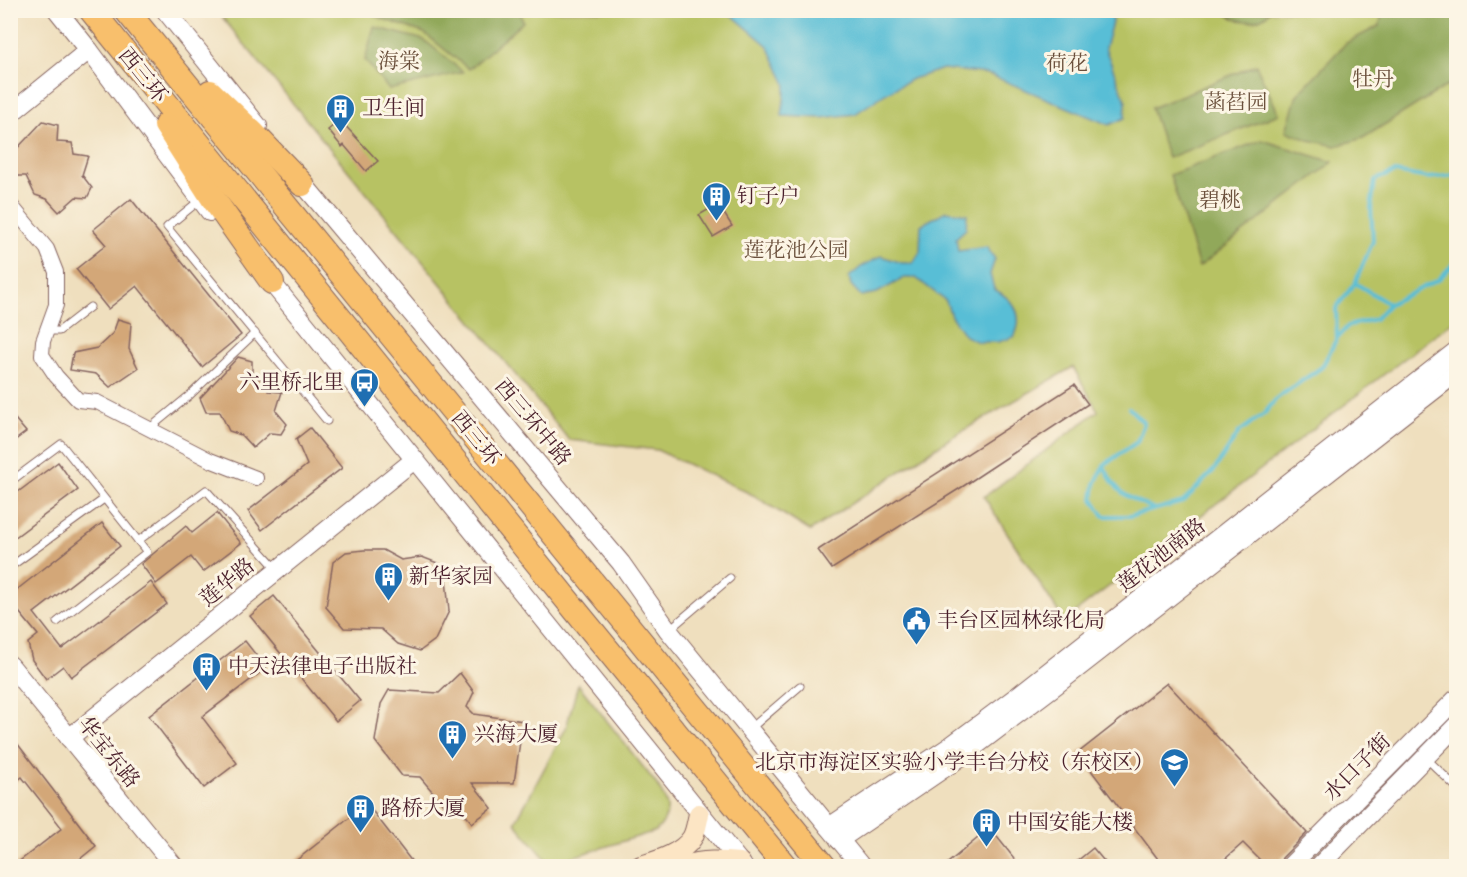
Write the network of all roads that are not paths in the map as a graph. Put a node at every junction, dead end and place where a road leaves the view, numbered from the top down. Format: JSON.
{"nodes":[{"id":1,"x":57,"y":10,"type":"edge"},
{"id":2,"x":126,"y":10,"type":"edge"},
{"id":3,"x":135,"y":10,"type":"edge"},
{"id":4,"x":165,"y":10,"type":"edge"},
{"id":5,"x":92,"y":12,"type":"edge"},
{"id":6,"x":89,"y":50,"type":"junction"},
{"id":7,"x":10,"y":114,"type":"edge"},
{"id":8,"x":302,"y":184,"type":"junction"},
{"id":9,"x":200,"y":200,"type":"junction"},
{"id":10,"x":10,"y":204,"type":"edge"},
{"id":11,"x":272,"y":282,"type":"junction"},
{"id":12,"x":90,"y":307,"type":"dead end"},
{"id":13,"x":46,"y":331,"type":"junction"},
{"id":14,"x":255,"y":333,"type":"junction"},
{"id":15,"x":1456,"y":351,"type":"edge"},
{"id":16,"x":1456,"y":373,"type":"edge"},
{"id":17,"x":327,"y":421,"type":"dead end"},
{"id":18,"x":150,"y":428,"type":"junction"},
{"id":19,"x":414,"y":460,"type":"junction"},
{"id":20,"x":256,"y":478,"type":"dead end"},
{"id":21,"x":10,"y":482,"type":"edge"},
{"id":22,"x":104,"y":499,"type":"junction"},
{"id":23,"x":138,"y":541,"type":"junction"},
{"id":24,"x":10,"y":567,"type":"edge"},
{"id":25,"x":278,"y":570,"type":"junction"},
{"id":26,"x":730,"y":578,"type":"dead end"},
{"id":27,"x":57,"y":622,"type":"dead end"},
{"id":28,"x":668,"y":630,"type":"junction"},
{"id":29,"x":10,"y":665,"type":"edge"},
{"id":30,"x":800,"y":686,"type":"dead end"},
{"id":31,"x":1456,"y":699,"type":"edge"},
{"id":32,"x":1456,"y":726,"type":"edge"},
{"id":33,"x":750,"y":729,"type":"junction"},
{"id":34,"x":69,"y":738,"type":"junction"},
{"id":35,"x":1425,"y":757,"type":"junction"},
{"id":36,"x":1456,"y":787,"type":"edge"},
{"id":37,"x":699,"y":814,"type":"junction"},
{"id":38,"x":834,"y":833,"type":"junction"},
{"id":39,"x":742,"y":865,"type":"edge"},
{"id":40,"x":174,"y":867,"type":"edge"},
{"id":41,"x":641,"y":867,"type":"edge"},
{"id":42,"x":685,"y":867,"type":"edge"},
{"id":43,"x":785,"y":867,"type":"edge"},
{"id":44,"x":824,"y":867,"type":"edge"},
{"id":45,"x":861,"y":867,"type":"edge"},
{"id":46,"x":1290,"y":867,"type":"edge"},
{"id":47,"x":1319,"y":867,"type":"edge"}],
"edges":[{"from":1,"to":6,"type":"street"},
{"from":2,"to":44,"type":"highway","name":"西三环"},
{"from":3,"to":8,"type":"highway"},
{"from":4,"to":8,"type":"street","name":"西三环中路"},
{"from":5,"to":11,"type":"highway"},
{"from":5,"to":43,"type":"highway","name":"西三环"},
{"from":6,"to":7,"type":"street"},
{"from":6,"to":9,"type":"street"},
{"from":8,"to":28,"type":"street","name":"西三环中路"},
{"from":9,"to":11,"type":"street"},
{"from":9,"to":14,"type":"lane"},
{"from":10,"to":13,"type":"street"},
{"from":11,"to":19,"type":"street"},
{"from":12,"to":13,"type":"lane"},
{"from":13,"to":18,"type":"street"},
{"from":14,"to":17,"type":"lane"},
{"from":14,"to":18,"type":"lane"},
{"from":15,"to":38,"type":"street","name":"莲花池南路"},
{"from":16,"to":38,"type":"street","name":"莲花池南路"},
{"from":18,"to":20,"type":"street"},
{"from":19,"to":25,"type":"street","name":"莲华路"},
{"from":19,"to":37,"type":"street"},
{"from":21,"to":22,"type":"lane"},
{"from":22,"to":23,"type":"lane"},
{"from":22,"to":24,"type":"lane"},
{"from":23,"to":25,"type":"lane"},
{"from":23,"to":27,"type":"lane"},
{"from":25,"to":34,"type":"street","name":"莲华路"},
{"from":26,"to":28,"type":"lane"},
{"from":28,"to":33,"type":"street","name":"西三环中路"},
{"from":29,"to":34,"type":"street","name":"华宝东路"},
{"from":30,"to":33,"type":"lane"},
{"from":31,"to":46,"type":"street","name":"水口子街"},
{"from":32,"to":35,"type":"street","name":"水口子街"},
{"from":33,"to":38,"type":"street","name":"西三环中路"},
{"from":34,"to":40,"type":"street","name":"华宝东路"},
{"from":35,"to":36,"type":"lane"},
{"from":35,"to":47,"type":"street","name":"水口子街"},
{"from":37,"to":39,"type":"street"},
{"from":37,"to":41,"type":"main road"},
{"from":38,"to":45,"type":"street","name":"西三环中路"},
{"from":39,"to":42,"type":"main road"}]}
